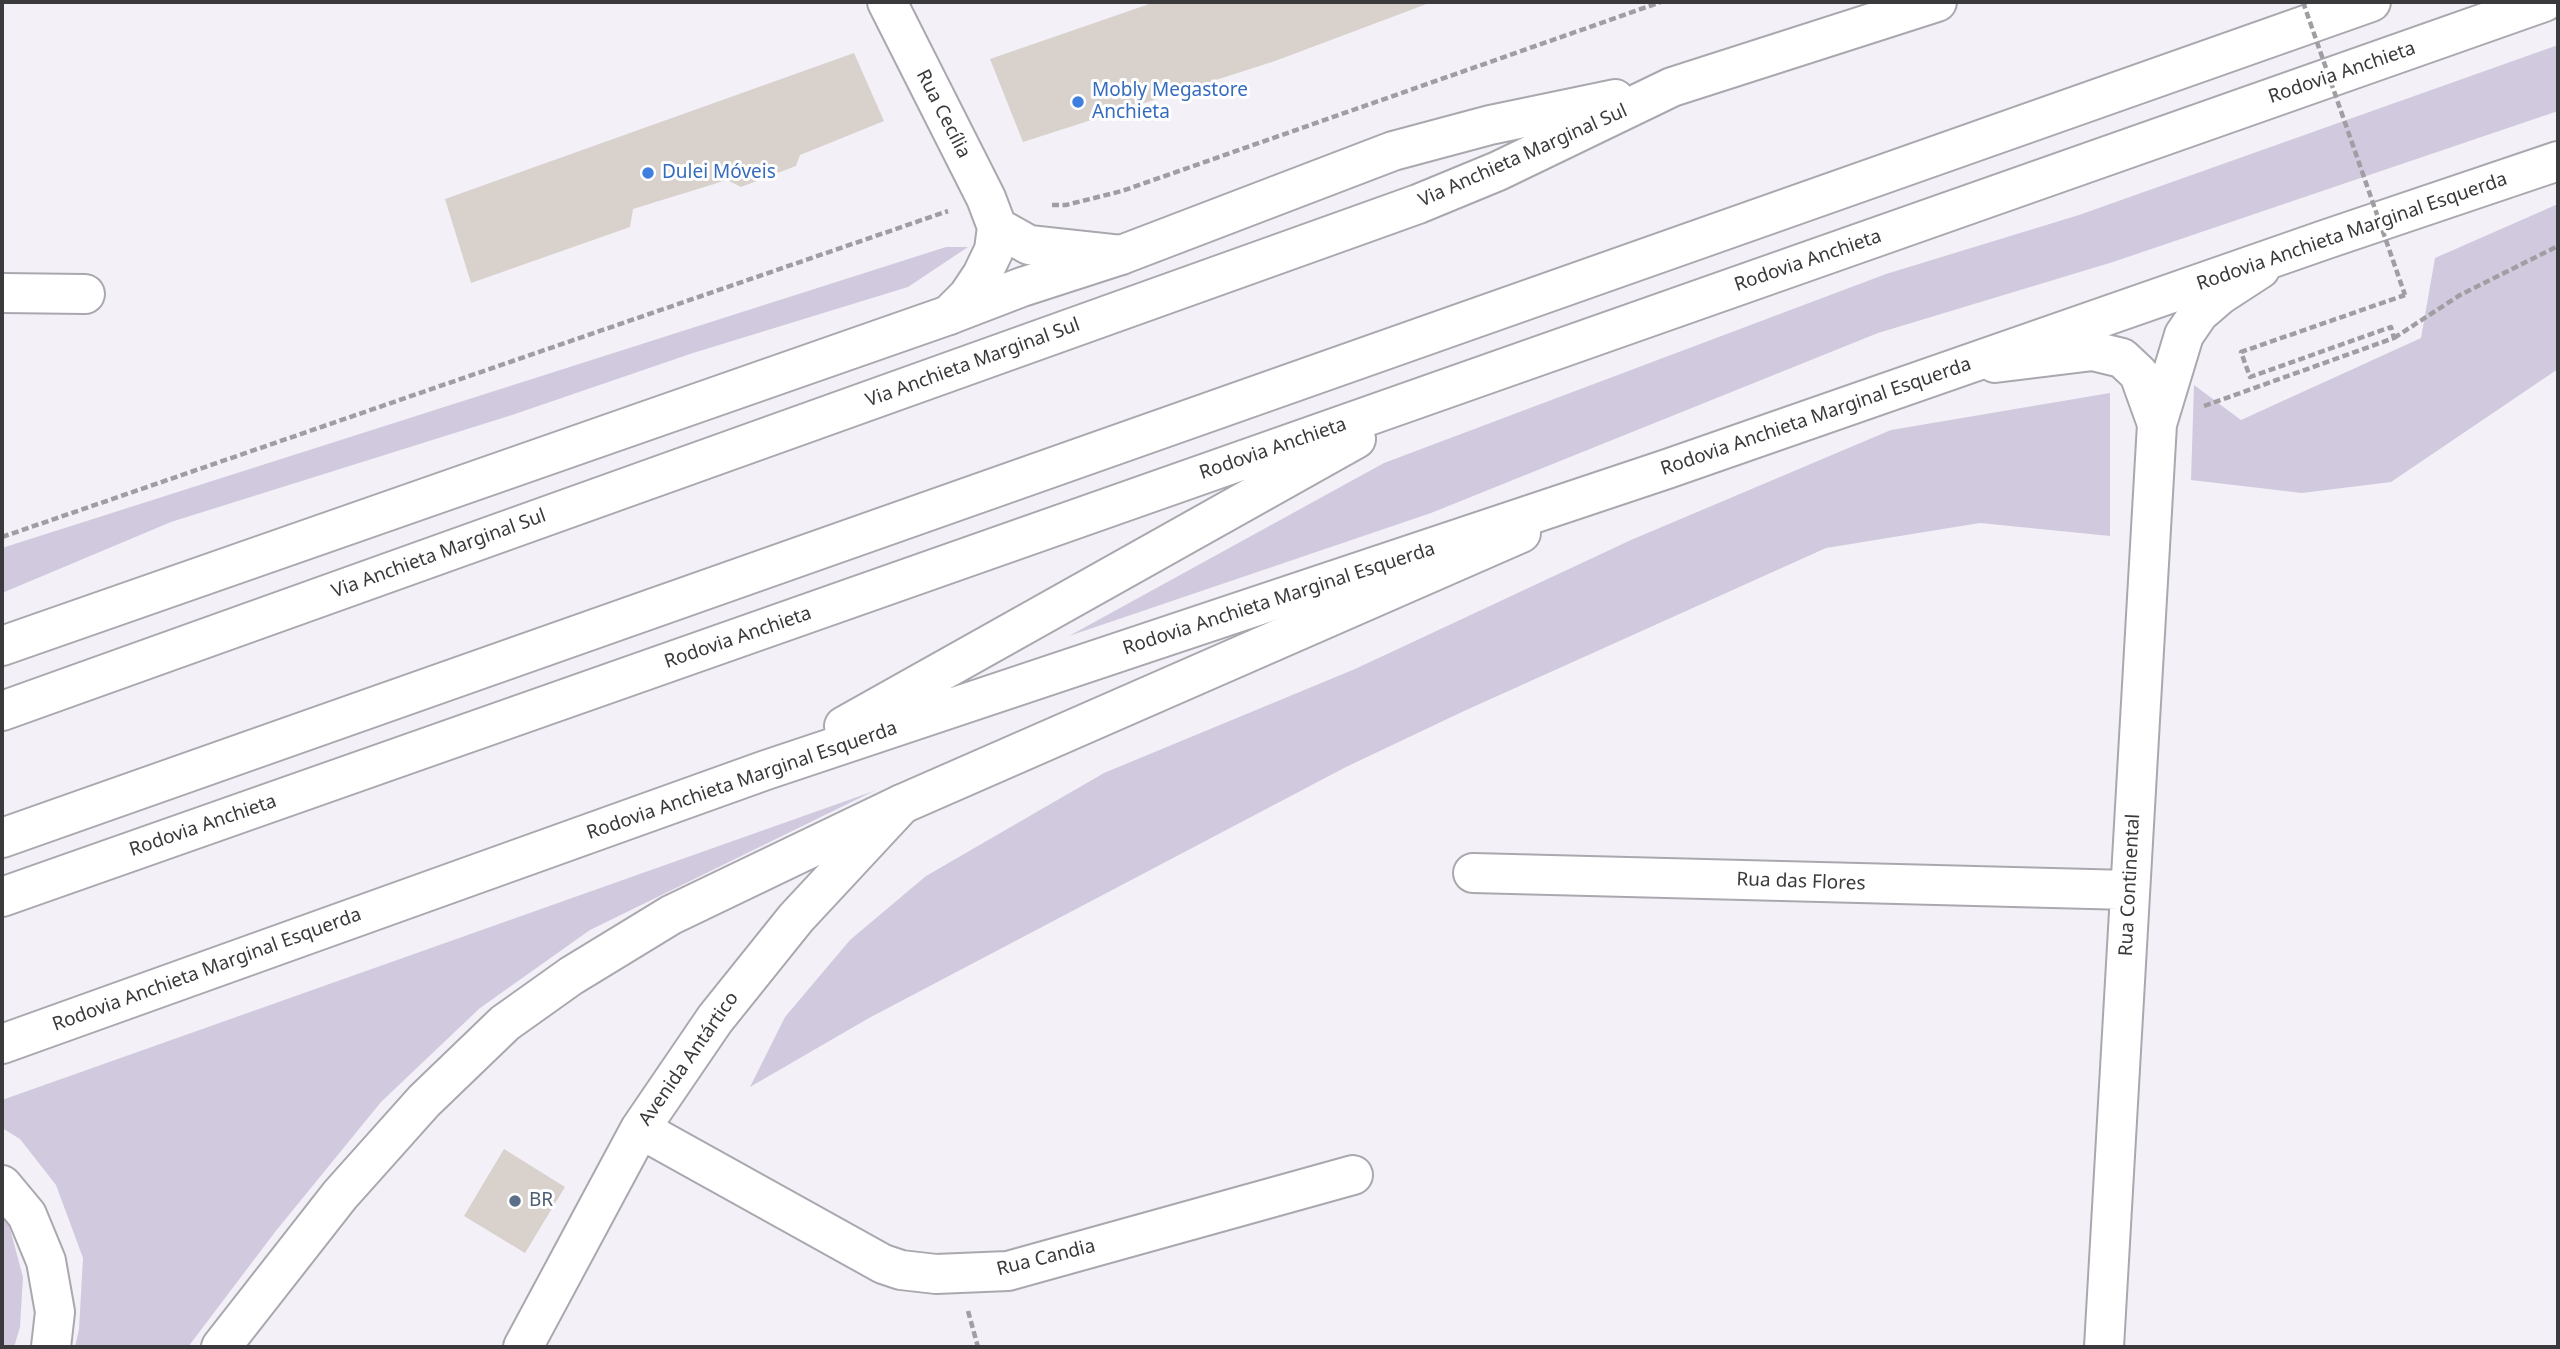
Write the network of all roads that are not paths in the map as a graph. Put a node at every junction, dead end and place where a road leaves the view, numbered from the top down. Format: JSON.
{"nodes":[{"id":1,"x":1937,"y":2,"type":"edge"},
{"id":2,"x":2371,"y":2,"type":"edge"},
{"id":3,"x":2544,"y":2,"type":"edge"},
{"id":4,"x":894,"y":4,"type":"edge"},
{"id":5,"x":1672,"y":87,"type":"junction"},
{"id":6,"x":2558,"y":161,"type":"edge"},
{"id":7,"x":992,"y":212,"type":"junction"},
{"id":8,"x":1121,"y":255,"type":"junction"},
{"id":9,"x":2279,"y":256,"type":"junction"},
{"id":10,"x":2,"y":293,"type":"edge"},
{"id":11,"x":85,"y":294,"type":"dead end"},
{"id":12,"x":949,"y":315,"type":"junction"},
{"id":13,"x":1955,"y":369,"type":"junction"},
{"id":14,"x":1453,"y":386,"type":"junction"},
{"id":15,"x":2157,"y":424,"type":"junction"},
{"id":16,"x":1667,"y":469,"type":"junction"},
{"id":17,"x":2,"y":646,"type":"edge"},
{"id":18,"x":2,"y":711,"type":"edge"},
{"id":19,"x":766,"y":771,"type":"junction"},
{"id":20,"x":902,"y":804,"type":"junction"},
{"id":21,"x":2,"y":838,"type":"edge"},
{"id":22,"x":1473,"y":873,"type":"dead end"},
{"id":23,"x":2129,"y":890,"type":"junction"},
{"id":24,"x":2,"y":897,"type":"edge"},
{"id":25,"x":2,"y":1044,"type":"edge"},
{"id":26,"x":640,"y":1129,"type":"junction"},
{"id":27,"x":1353,"y":1175,"type":"dead end"},
{"id":28,"x":2,"y":1185,"type":"edge"},
{"id":29,"x":51,"y":1347,"type":"edge"},
{"id":30,"x":220,"y":1347,"type":"edge"},
{"id":31,"x":523,"y":1347,"type":"edge"},
{"id":32,"x":2104,"y":1347,"type":"edge"}],
"edges":[{"from":1,"to":5,"type":"main road","name":"Via Anchieta Marginal Sul"},
{"from":2,"to":21,"type":"main road"},
{"from":3,"to":14,"type":"main road","name":"Rodovia Anchieta"},
{"from":4,"to":7,"type":"main road","name":"Rua Cecília"},
{"from":5,"to":8,"type":"main road"},
{"from":5,"to":18,"type":"main road","name":"Via Anchieta Marginal Sul"},
{"from":6,"to":9,"type":"main road","name":"Rodovia Anchieta Marginal Esquerda"},
{"from":7,"to":8,"type":"main road"},
{"from":7,"to":12,"type":"main road"},
{"from":8,"to":12,"type":"main road"},
{"from":9,"to":13,"type":"main road","name":"Rodovia Anchieta Marginal Esquerda"},
{"from":9,"to":15,"type":"main road","name":"Rua Continental"},
{"from":10,"to":11,"type":"main road"},
{"from":12,"to":17,"type":"main road"},
{"from":13,"to":15,"type":"main road","name":"Rua Continental"},
{"from":13,"to":16,"type":"main road","name":"Rodovia Anchieta Marginal Esquerda"},
{"from":14,"to":19,"type":"main road"},
{"from":14,"to":24,"type":"main road","name":"Rodovia Anchieta"},
{"from":15,"to":23,"type":"main road","name":"Rua Continental"},
{"from":16,"to":19,"type":"main road","name":"Rodovia Anchieta Marginal Esquerda"},
{"from":16,"to":20,"type":"main road"},
{"from":19,"to":25,"type":"main road","name":"Rodovia Anchieta Marginal Esquerda"},
{"from":20,"to":26,"type":"main road","name":"Avenida Antártico"},
{"from":20,"to":30,"type":"main road"},
{"from":22,"to":23,"type":"main road","name":"Rua das Flores"},
{"from":23,"to":32,"type":"main road","name":"Rua Continental"},
{"from":26,"to":27,"type":"main road","name":"Rua Candia"},
{"from":26,"to":31,"type":"main road","name":"Avenida Antártico"},
{"from":28,"to":29,"type":"main road"}]}
